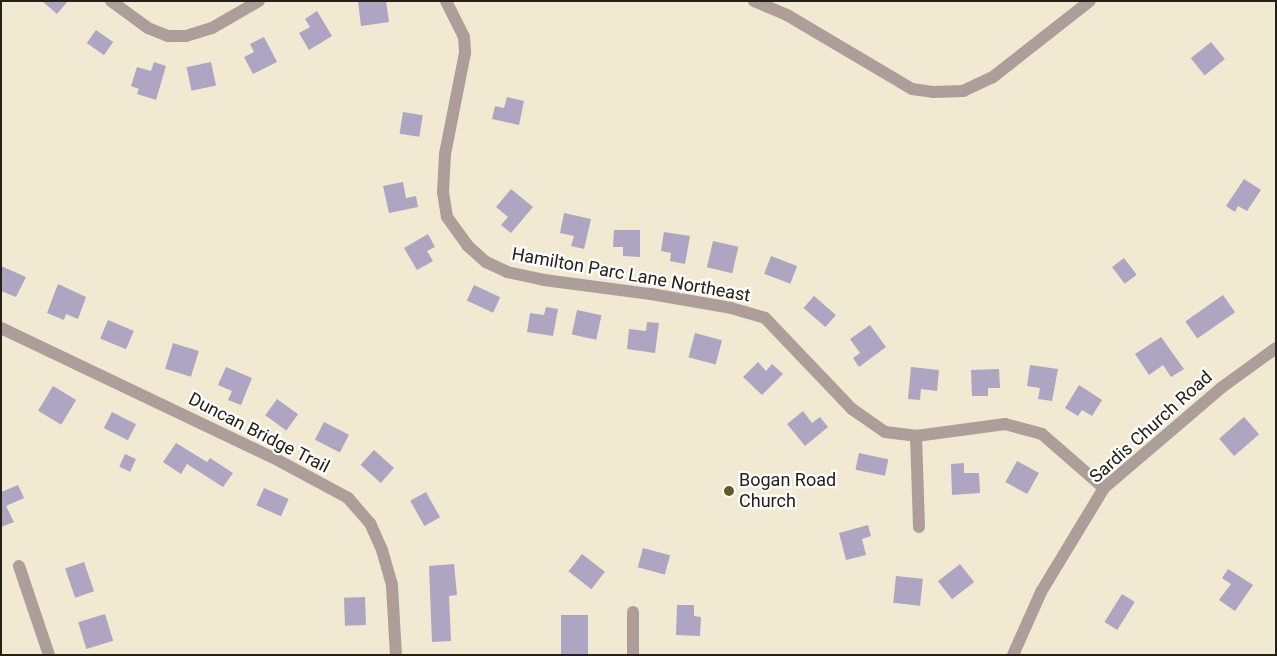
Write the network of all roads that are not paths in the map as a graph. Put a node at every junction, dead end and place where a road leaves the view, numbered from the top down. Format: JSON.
{"nodes":[{"id":1,"x":111,"y":1,"type":"edge"},
{"id":2,"x":259,"y":1,"type":"edge"},
{"id":3,"x":446,"y":1,"type":"edge"},
{"id":4,"x":754,"y":1,"type":"edge"},
{"id":5,"x":1090,"y":1,"type":"edge"},
{"id":6,"x":1,"y":328,"type":"edge"},
{"id":7,"x":1276,"y":348,"type":"edge"},
{"id":8,"x":916,"y":436,"type":"junction"},
{"id":9,"x":1104,"y":488,"type":"junction"},
{"id":10,"x":919,"y":528,"type":"dead end"},
{"id":11,"x":19,"y":566,"type":"dead end"},
{"id":12,"x":633,"y":612,"type":"dead end"},
{"id":13,"x":49,"y":655,"type":"edge"},
{"id":14,"x":396,"y":655,"type":"edge"},
{"id":15,"x":633,"y":655,"type":"edge"},
{"id":16,"x":1013,"y":655,"type":"edge"}],
"edges":[{"from":1,"to":2,"type":"street"},
{"from":3,"to":8,"type":"street","name":"Hamilton Parc Lane Northeast"},
{"from":4,"to":5,"type":"street"},
{"from":6,"to":14,"type":"street","name":"Duncan Bridge Trail"},
{"from":7,"to":9,"type":"street","name":"Sardis Church Road"},
{"from":8,"to":9,"type":"street","name":"Hamilton Parc Lane Northeast"},
{"from":8,"to":10,"type":"street"},
{"from":9,"to":16,"type":"street","name":"Sardis Church Road"},
{"from":11,"to":13,"type":"street"},
{"from":12,"to":15,"type":"street"}]}
